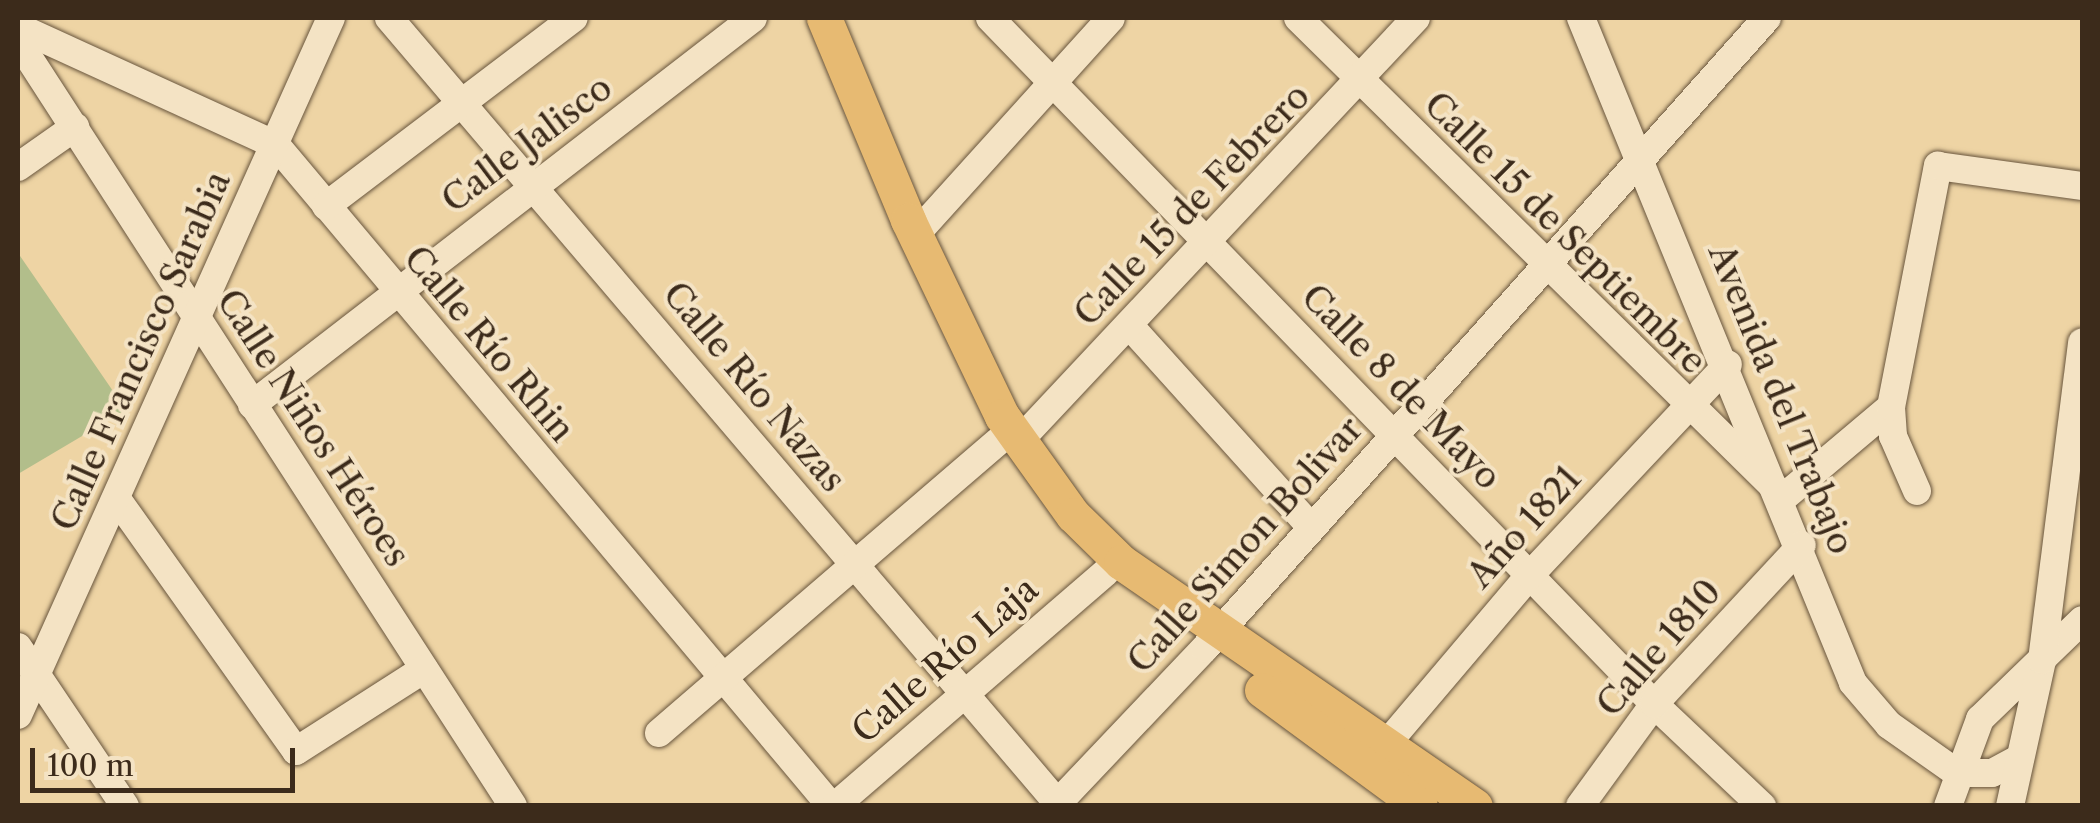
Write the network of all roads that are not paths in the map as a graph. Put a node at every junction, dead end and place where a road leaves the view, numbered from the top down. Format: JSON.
{"nodes":[{"id":1,"x":331,"y":18,"type":"edge"},
{"id":2,"x":389,"y":18,"type":"edge"},
{"id":3,"x":574,"y":18,"type":"edge"},
{"id":4,"x":753,"y":18,"type":"edge"},
{"id":5,"x":810,"y":18,"type":"edge"},
{"id":6,"x":824,"y":18,"type":"edge"},
{"id":7,"x":990,"y":18,"type":"edge"},
{"id":8,"x":1112,"y":18,"type":"edge"},
{"id":9,"x":1298,"y":18,"type":"edge"},
{"id":10,"x":1416,"y":18,"type":"edge"},
{"id":11,"x":1581,"y":18,"type":"edge"},
{"id":12,"x":1767,"y":18,"type":"edge"},
{"id":13,"x":18,"y":26,"type":"edge"},
{"id":14,"x":18,"y":41,"type":"edge"},
{"id":15,"x":1052,"y":81,"type":"junction"},
{"id":16,"x":1362,"y":82,"type":"junction"},
{"id":17,"x":466,"y":102,"type":"junction"},
{"id":18,"x":75,"y":127,"type":"junction"},
{"id":19,"x":276,"y":145,"type":"junction"},
{"id":20,"x":1640,"y":155,"type":"junction"},
{"id":21,"x":18,"y":167,"type":"edge"},
{"id":22,"x":535,"y":186,"type":"junction"},
{"id":23,"x":2082,"y":186,"type":"edge"},
{"id":24,"x":326,"y":206,"type":"junction"},
{"id":25,"x":915,"y":235,"type":"junction"},
{"id":26,"x":1209,"y":242,"type":"junction"},
{"id":27,"x":1544,"y":264,"type":"junction"},
{"id":28,"x":395,"y":292,"type":"junction"},
{"id":29,"x":196,"y":316,"type":"junction"},
{"id":30,"x":1130,"y":326,"type":"junction"},
{"id":31,"x":2082,"y":344,"type":"edge"},
{"id":32,"x":1728,"y":364,"type":"junction"},
{"id":33,"x":252,"y":405,"type":"junction"},
{"id":34,"x":1684,"y":405,"type":"junction"},
{"id":35,"x":1891,"y":407,"type":"junction"},
{"id":36,"x":2079,"y":407,"type":"edge"},
{"id":37,"x":1394,"y":434,"type":"junction"},
{"id":38,"x":1008,"y":441,"type":"junction"},
{"id":39,"x":1917,"y":491,"type":"dead end"},
{"id":40,"x":1784,"y":497,"type":"junction"},
{"id":41,"x":117,"y":499,"type":"junction"},
{"id":42,"x":1311,"y":527,"type":"junction"},
{"id":43,"x":1802,"y":545,"type":"junction"},
{"id":44,"x":853,"y":564,"type":"junction"},
{"id":45,"x":1105,"y":573,"type":"junction"},
{"id":46,"x":1530,"y":575,"type":"junction"},
{"id":47,"x":2082,"y":620,"type":"edge"},
{"id":48,"x":1212,"y":640,"type":"junction"},
{"id":49,"x":18,"y":648,"type":"edge"},
{"id":50,"x":2042,"y":660,"type":"junction"},
{"id":51,"x":424,"y":669,"type":"junction"},
{"id":52,"x":28,"y":677,"type":"edge"},
{"id":53,"x":722,"y":682,"type":"junction"},
{"id":54,"x":966,"y":689,"type":"junction"},
{"id":55,"x":1654,"y":704,"type":"junction"},
{"id":56,"x":18,"y":715,"type":"edge"},
{"id":57,"x":1980,"y":719,"type":"junction"},
{"id":58,"x":2030,"y":728,"type":"junction"},
{"id":59,"x":659,"y":733,"type":"dead end"},
{"id":60,"x":1384,"y":747,"type":"junction"},
{"id":61,"x":2018,"y":759,"type":"junction"},
{"id":62,"x":1956,"y":772,"type":"junction"},
{"id":63,"x":1057,"y":804,"type":"edge"},
{"id":64,"x":1415,"y":804,"type":"edge"},
{"id":65,"x":125,"y":806,"type":"edge"},
{"id":66,"x":513,"y":806,"type":"edge"},
{"id":67,"x":833,"y":806,"type":"edge"},
{"id":68,"x":1475,"y":806,"type":"edge"},
{"id":69,"x":1580,"y":806,"type":"edge"},
{"id":70,"x":1762,"y":806,"type":"edge"},
{"id":71,"x":1948,"y":806,"type":"edge"},
{"id":72,"x":2010,"y":806,"type":"edge"}],
"edges":[{"from":1,"to":19,"type":"street","name":"Calle Francisco Sarabia"},
{"from":2,"to":17,"type":"street","name":"Calle Río Nazas"},
{"from":3,"to":17,"type":"street"},
{"from":4,"to":22,"type":"street","name":"Calle Jalisco"},
{"from":5,"to":38,"type":"main road"},
{"from":6,"to":25,"type":"main road"},
{"from":7,"to":15,"type":"street","name":"Calle 8 de Mayo"},
{"from":8,"to":15,"type":"street"},
{"from":9,"to":16,"type":"street","name":"Calle 15 de Septiembre"},
{"from":10,"to":16,"type":"street","name":"Calle 15 de Febrero"},
{"from":11,"to":20,"type":"street","name":"Avenida del Trabajo"},
{"from":12,"to":20,"type":"street","name":"Calle Simon Bolivar"},
{"from":13,"to":19,"type":"street","name":"Calle Río Rhin"},
{"from":14,"to":18,"type":"street","name":"Calle Niños Héroes"},
{"from":15,"to":25,"type":"street"},
{"from":15,"to":26,"type":"street","name":"Calle 8 de Mayo"},
{"from":16,"to":26,"type":"street","name":"Calle 15 de Febrero"},
{"from":16,"to":27,"type":"street","name":"Calle 15 de Septiembre"},
{"from":17,"to":22,"type":"street","name":"Calle Río Nazas"},
{"from":17,"to":24,"type":"street"},
{"from":18,"to":21,"type":"street"},
{"from":18,"to":29,"type":"street","name":"Calle Niños Héroes"},
{"from":19,"to":24,"type":"street","name":"Calle Río Rhin"},
{"from":19,"to":29,"type":"street","name":"Calle Francisco Sarabia"},
{"from":20,"to":27,"type":"street","name":"Calle Simon Bolivar"},
{"from":20,"to":32,"type":"street","name":"Avenida del Trabajo"},
{"from":22,"to":28,"type":"street","name":"Calle Jalisco"},
{"from":22,"to":44,"type":"street","name":"Calle Río Nazas"},
{"from":23,"to":35,"type":"street"},
{"from":24,"to":28,"type":"street","name":"Calle Río Rhin"},
{"from":25,"to":38,"type":"main road"},
{"from":26,"to":30,"type":"street","name":"Calle 15 de Febrero"},
{"from":26,"to":37,"type":"street","name":"Calle 8 de Mayo"},
{"from":27,"to":34,"type":"street","name":"Calle 15 de Septiembre"},
{"from":27,"to":37,"type":"street","name":"Calle Simon Bolivar"},
{"from":28,"to":33,"type":"street","name":"Calle Jalisco"},
{"from":28,"to":53,"type":"street","name":"Calle Río Rhin"},
{"from":29,"to":33,"type":"street","name":"Calle Niños Héroes"},
{"from":29,"to":41,"type":"street","name":"Calle Francisco Sarabia"},
{"from":30,"to":38,"type":"street","name":"Calle 15 de Febrero"},
{"from":30,"to":42,"type":"street"},
{"from":31,"to":36,"type":"street"},
{"from":32,"to":34,"type":"street","name":"Año 1821"},
{"from":32,"to":40,"type":"street","name":"Avenida del Trabajo"},
{"from":33,"to":51,"type":"street","name":"Calle Niños Héroes"},
{"from":34,"to":40,"type":"street","name":"Calle 15 de Septiembre"},
{"from":34,"to":46,"type":"street","name":"Año 1821"},
{"from":35,"to":39,"type":"street"},
{"from":35,"to":40,"type":"street"},
{"from":36,"to":50,"type":"street"},
{"from":37,"to":42,"type":"street","name":"Calle Simon Bolivar"},
{"from":37,"to":46,"type":"street","name":"Calle 8 de Mayo"},
{"from":38,"to":44,"type":"street","name":"Calle 15 de Febrero"},
{"from":38,"to":45,"type":"main road"},
{"from":38,"to":48,"type":"main road"},
{"from":40,"to":43,"type":"street","name":"Avenida del Trabajo"},
{"from":41,"to":51,"type":"street"},
{"from":41,"to":52,"type":"street","name":"Calle Francisco Sarabia"},
{"from":42,"to":48,"type":"street","name":"Calle Simon Bolivar"},
{"from":43,"to":55,"type":"street","name":"Calle 1810"},
{"from":43,"to":62,"type":"street","name":"Avenida del Trabajo"},
{"from":44,"to":53,"type":"street","name":"Calle 15 de Febrero"},
{"from":44,"to":54,"type":"street","name":"Calle Río Nazas"},
{"from":45,"to":48,"type":"main road"},
{"from":45,"to":54,"type":"street","name":"Calle Río Laja"},
{"from":46,"to":55,"type":"street","name":"Calle 8 de Mayo"},
{"from":46,"to":60,"type":"street","name":"Año 1821"},
{"from":47,"to":50,"type":"street"},
{"from":48,"to":60,"type":"main road"},
{"from":48,"to":63,"type":"street","name":"Calle Simon Bolivar"},
{"from":48,"to":64,"type":"main road"},
{"from":49,"to":52,"type":"street"},
{"from":50,"to":57,"type":"street"},
{"from":50,"to":58,"type":"street"},
{"from":51,"to":66,"type":"street","name":"Calle Niños Héroes"},
{"from":52,"to":56,"type":"street","name":"Calle Francisco Sarabia"},
{"from":52,"to":65,"type":"street"},
{"from":53,"to":59,"type":"street","name":"Calle 15 de Febrero"},
{"from":53,"to":67,"type":"street","name":"Calle Río Rhin"},
{"from":54,"to":63,"type":"street","name":"Calle Río Nazas"},
{"from":54,"to":67,"type":"street","name":"Calle Río Laja"},
{"from":55,"to":69,"type":"street","name":"Calle 1810"},
{"from":55,"to":70,"type":"street","name":"Calle 8 de Mayo"},
{"from":57,"to":58,"type":"street"},
{"from":57,"to":62,"type":"street"},
{"from":58,"to":61,"type":"street"},
{"from":60,"to":68,"type":"main road"},
{"from":61,"to":62,"type":"street"},
{"from":61,"to":72,"type":"street"},
{"from":62,"to":71,"type":"street"}]}
